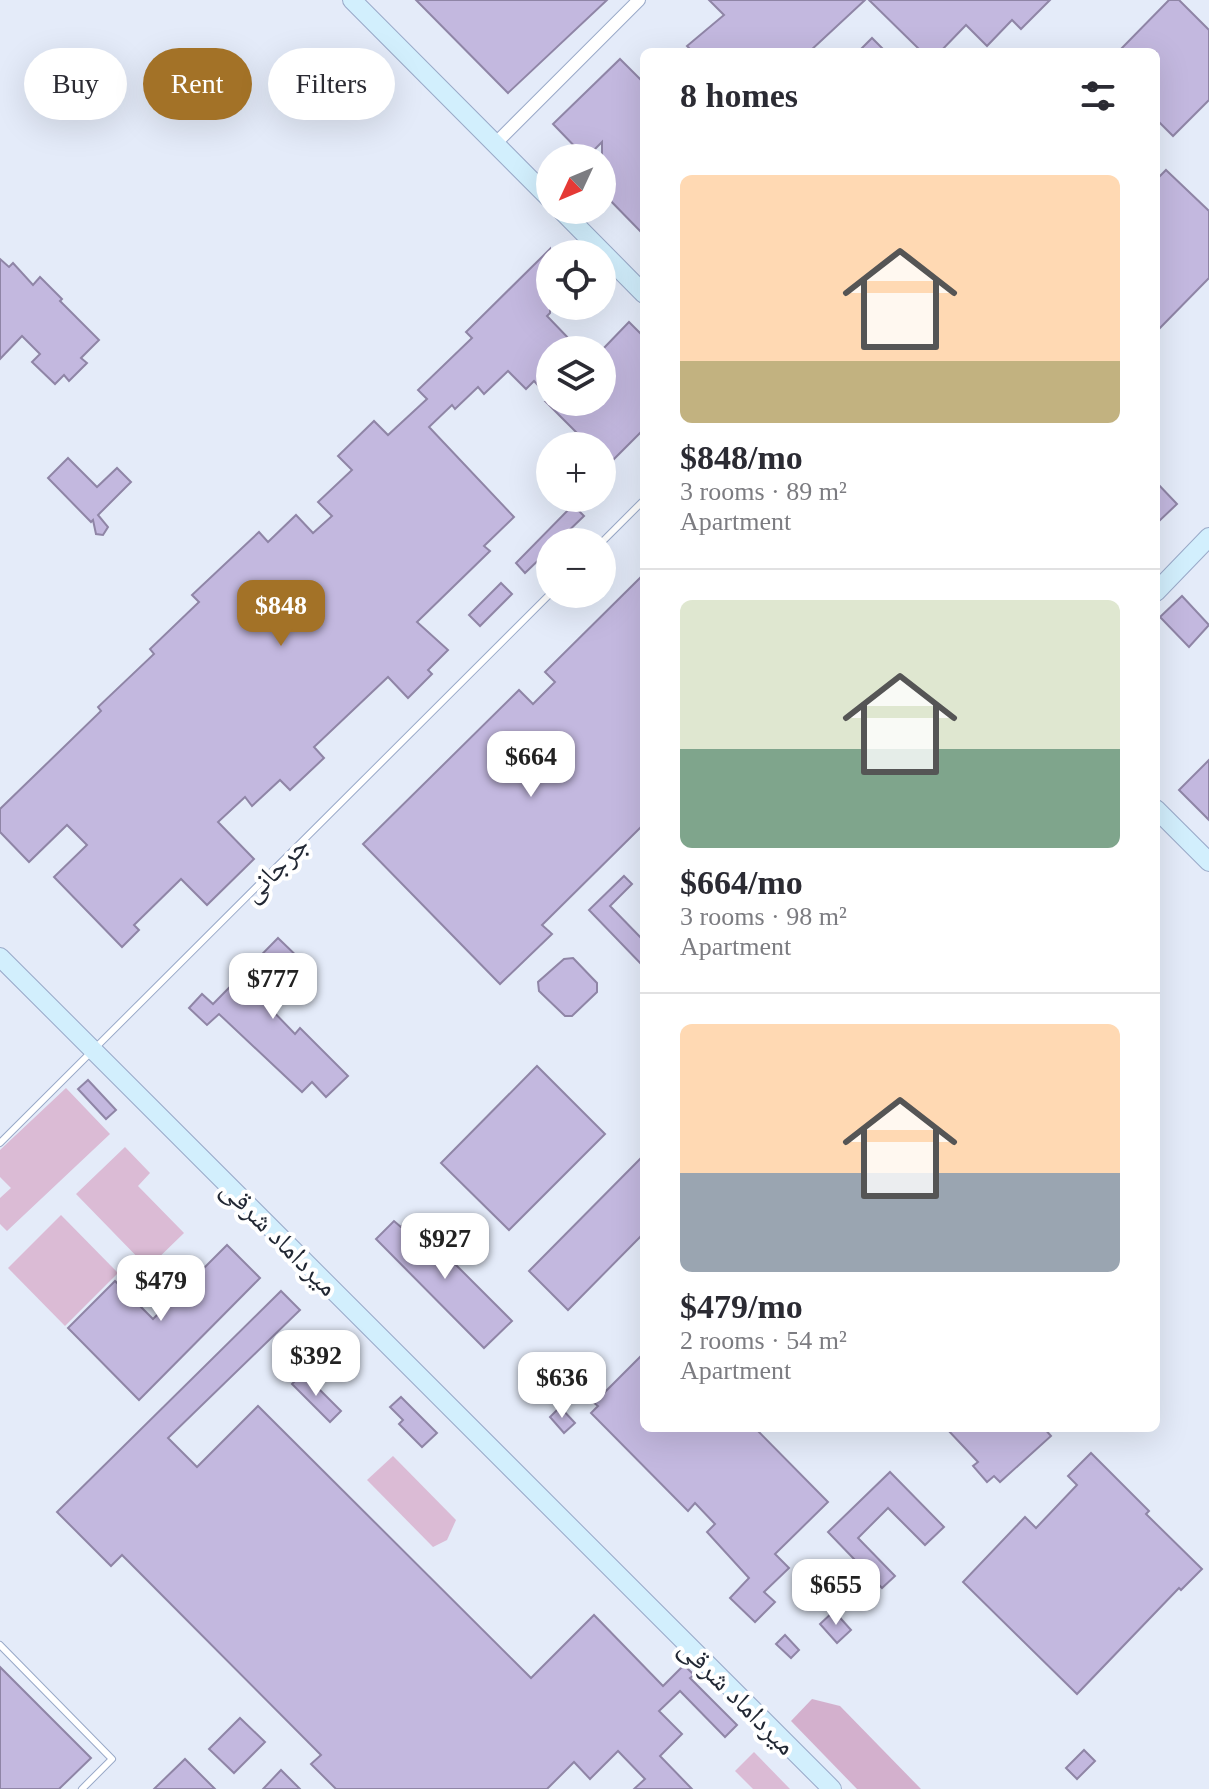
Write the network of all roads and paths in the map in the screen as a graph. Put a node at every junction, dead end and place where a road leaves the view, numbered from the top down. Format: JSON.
{"nodes":[{"id":1,"x":352,"y":0,"type":"edge"},
{"id":2,"x":639,"y":0,"type":"edge"},
{"id":3,"x":495,"y":144,"type":"junction"},
{"id":4,"x":536,"y":185,"type":"edge"},
{"id":5,"x":575,"y":224,"type":"edge"},
{"id":6,"x":640,"y":290,"type":"edge"},
{"id":7,"x":640,"y":504,"type":"edge"},
{"id":8,"x":616,"y":528,"type":"edge"},
{"id":9,"x":1209,"y":537,"type":"edge"},
{"id":10,"x":1160,"y":588,"type":"edge"},
{"id":11,"x":536,"y":608,"type":"edge"},
{"id":12,"x":1160,"y":813,"type":"edge"},
{"id":13,"x":1209,"y":862,"type":"edge"},
{"id":14,"x":0,"y":957,"type":"edge"},
{"id":15,"x":93,"y":1050,"type":"junction"},
{"id":16,"x":0,"y":1143,"type":"edge"},
{"id":17,"x":0,"y":1645,"type":"edge"},
{"id":18,"x":82,"y":1789,"type":"edge"},
{"id":19,"x":832,"y":1789,"type":"edge"}],
"edges":[{"from":1,"to":3,"type":"street"},
{"from":2,"to":3,"type":"street"},
{"from":3,"to":4,"type":"street"},
{"from":5,"to":6,"type":"street"},
{"from":7,"to":8,"type":"lane"},
{"from":9,"to":10,"type":"street"},
{"from":11,"to":15,"type":"lane","name":"جرجانی"},
{"from":12,"to":13,"type":"street"},
{"from":14,"to":15,"type":"street","name":"میرداماد شرقی"},
{"from":15,"to":16,"type":"lane","name":"جرجانی"},
{"from":15,"to":19,"type":"street","name":"میرداماد شرقی"},
{"from":17,"to":18,"type":"lane"}]}
